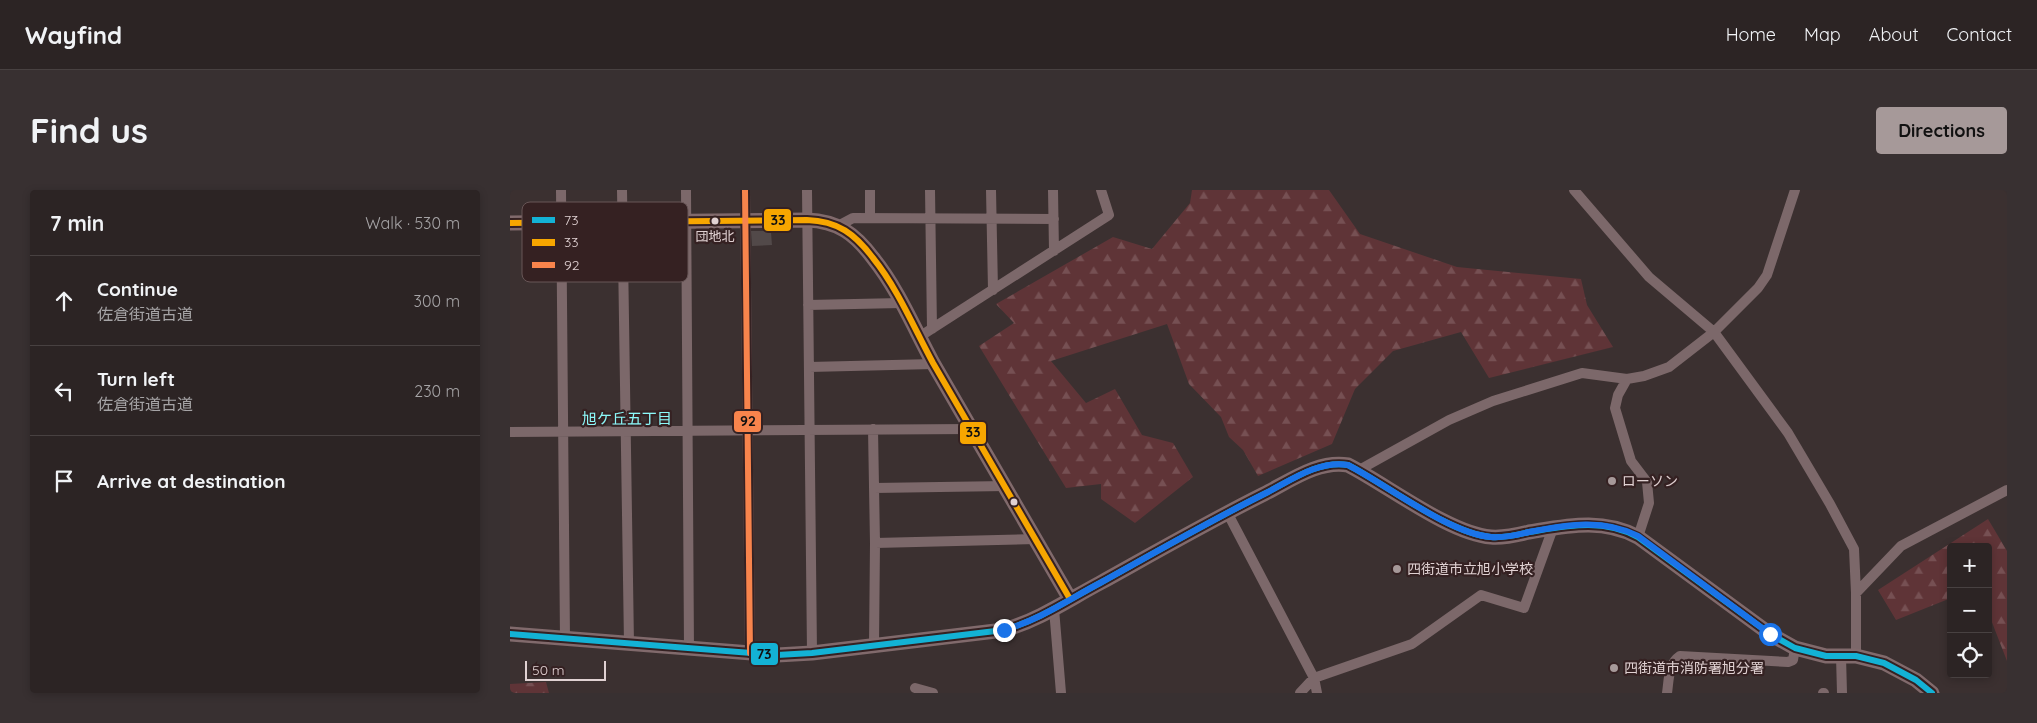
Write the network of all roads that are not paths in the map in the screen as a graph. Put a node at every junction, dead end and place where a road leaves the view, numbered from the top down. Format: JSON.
{"nodes":[{"id":1,"x":745,"y":190,"type":"edge"},
{"id":2,"x":807,"y":190,"type":"edge"},
{"id":3,"x":870,"y":190,"type":"edge"},
{"id":4,"x":930,"y":190,"type":"edge"},
{"id":5,"x":992,"y":190,"type":"edge"},
{"id":6,"x":1053,"y":190,"type":"edge"},
{"id":7,"x":1101,"y":190,"type":"edge"},
{"id":8,"x":1574,"y":190,"type":"edge"},
{"id":9,"x":1795,"y":190,"type":"edge"},
{"id":10,"x":870,"y":218,"type":"junction"},
{"id":11,"x":930,"y":219,"type":"junction"},
{"id":12,"x":992,"y":219,"type":"junction"},
{"id":13,"x":1054,"y":219,"type":"junction"},
{"id":14,"x":807,"y":220,"type":"junction"},
{"id":15,"x":688,"y":221,"type":"edge"},
{"id":16,"x":746,"y":221,"type":"junction"},
{"id":17,"x":838,"y":226,"type":"junction"},
{"id":18,"x":1054,"y":251,"type":"junction"},
{"id":19,"x":562,"y":282,"type":"edge"},
{"id":20,"x":624,"y":282,"type":"edge"},
{"id":21,"x":686,"y":282,"type":"edge"},
{"id":22,"x":993,"y":290,"type":"junction"},
{"id":23,"x":900,"y":303,"type":"junction"},
{"id":24,"x":808,"y":306,"type":"junction"},
{"id":25,"x":1714,"y":332,"type":"junction"},
{"id":26,"x":925,"y":333,"type":"junction"},
{"id":27,"x":934,"y":364,"type":"junction"},
{"id":28,"x":809,"y":367,"type":"junction"},
{"id":29,"x":1627,"y":379,"type":"junction"},
{"id":30,"x":873,"y":429,"type":"junction"},
{"id":31,"x":972,"y":429,"type":"junction"},
{"id":32,"x":747,"y":430,"type":"junction"},
{"id":33,"x":810,"y":430,"type":"junction"},
{"id":34,"x":626,"y":431,"type":"junction"},
{"id":35,"x":687,"y":431,"type":"junction"},
{"id":36,"x":510,"y":432,"type":"edge"},
{"id":37,"x":564,"y":432,"type":"junction"},
{"id":38,"x":1358,"y":470,"type":"junction"},
{"id":39,"x":1006,"y":486,"type":"junction"},
{"id":40,"x":874,"y":488,"type":"junction"},
{"id":41,"x":2007,"y":490,"type":"edge"},
{"id":42,"x":1227,"y":512,"type":"junction"},
{"id":43,"x":1553,"y":528,"type":"junction"},
{"id":44,"x":1638,"y":536,"type":"junction"},
{"id":45,"x":1036,"y":539,"type":"junction"},
{"id":46,"x":875,"y":543,"type":"junction"},
{"id":47,"x":1856,"y":593,"type":"junction"},
{"id":48,"x":1070,"y":599,"type":"junction"},
{"id":49,"x":1054,"y":609,"type":"junction"},
{"id":50,"x":510,"y":634,"type":"edge"},
{"id":51,"x":565,"y":639,"type":"junction"},
{"id":52,"x":629,"y":644,"type":"junction"},
{"id":53,"x":874,"y":645,"type":"junction"},
{"id":54,"x":1795,"y":648,"type":"junction"},
{"id":55,"x":689,"y":649,"type":"junction"},
{"id":56,"x":750,"y":653,"type":"junction"},
{"id":57,"x":812,"y":653,"type":"junction"},
{"id":58,"x":1848,"y":656,"type":"junction"},
{"id":59,"x":1314,"y":678,"type":"junction"},
{"id":60,"x":915,"y":688,"type":"dead end"},
{"id":61,"x":933,"y":693,"type":"edge"},
{"id":62,"x":1061,"y":693,"type":"edge"},
{"id":63,"x":1300,"y":693,"type":"edge"},
{"id":64,"x":1317,"y":693,"type":"edge"},
{"id":65,"x":1667,"y":693,"type":"edge"},
{"id":66,"x":1842,"y":693,"type":"edge"},
{"id":67,"x":1932,"y":693,"type":"edge"}],
"edges":[{"from":1,"to":16,"type":"street"},
{"from":2,"to":14,"type":"street"},
{"from":3,"to":10,"type":"street"},
{"from":4,"to":11,"type":"street"},
{"from":5,"to":12,"type":"street"},
{"from":6,"to":13,"type":"street"},
{"from":7,"to":18,"type":"street"},
{"from":8,"to":25,"type":"street"},
{"from":9,"to":25,"type":"street"},
{"from":10,"to":11,"type":"street"},
{"from":10,"to":17,"type":"street"},
{"from":11,"to":12,"type":"street"},
{"from":11,"to":26,"type":"street"},
{"from":12,"to":13,"type":"street"},
{"from":12,"to":22,"type":"street"},
{"from":13,"to":18,"type":"street"},
{"from":14,"to":16,"type":"street"},
{"from":14,"to":17,"type":"street"},
{"from":14,"to":24,"type":"street"},
{"from":15,"to":16,"type":"street"},
{"from":16,"to":32,"type":"street"},
{"from":17,"to":23,"type":"street"},
{"from":18,"to":22,"type":"street"},
{"from":19,"to":37,"type":"street"},
{"from":20,"to":34,"type":"street"},
{"from":21,"to":35,"type":"street"},
{"from":22,"to":26,"type":"street"},
{"from":23,"to":24,"type":"street"},
{"from":23,"to":26,"type":"street"},
{"from":24,"to":28,"type":"street"},
{"from":25,"to":29,"type":"street"},
{"from":25,"to":47,"type":"street"},
{"from":26,"to":27,"type":"street"},
{"from":27,"to":28,"type":"street"},
{"from":27,"to":31,"type":"street"},
{"from":28,"to":33,"type":"street"},
{"from":29,"to":38,"type":"street"},
{"from":29,"to":44,"type":"street"},
{"from":30,"to":31,"type":"street"},
{"from":30,"to":33,"type":"street"},
{"from":30,"to":40,"type":"street"},
{"from":31,"to":39,"type":"street"},
{"from":32,"to":33,"type":"street"},
{"from":32,"to":35,"type":"street"},
{"from":32,"to":56,"type":"street"},
{"from":33,"to":57,"type":"street"},
{"from":34,"to":35,"type":"street"},
{"from":34,"to":37,"type":"street"},
{"from":34,"to":52,"type":"street"},
{"from":35,"to":55,"type":"street"},
{"from":36,"to":37,"type":"street"},
{"from":37,"to":51,"type":"street"},
{"from":38,"to":42,"type":"street"},
{"from":38,"to":43,"type":"street"},
{"from":39,"to":40,"type":"street"},
{"from":39,"to":45,"type":"street"},
{"from":40,"to":46,"type":"street"},
{"from":41,"to":47,"type":"street"},
{"from":42,"to":48,"type":"street"},
{"from":42,"to":59,"type":"street"},
{"from":43,"to":44,"type":"street"},
{"from":43,"to":59,"type":"street"},
{"from":44,"to":54,"type":"street"},
{"from":45,"to":46,"type":"street"},
{"from":45,"to":48,"type":"street"},
{"from":46,"to":53,"type":"street"},
{"from":47,"to":58,"type":"street"},
{"from":48,"to":49,"type":"street"},
{"from":49,"to":53,"type":"street"},
{"from":49,"to":62,"type":"street"},
{"from":50,"to":51,"type":"street"},
{"from":51,"to":52,"type":"street"},
{"from":52,"to":55,"type":"street"},
{"from":53,"to":57,"type":"street"},
{"from":54,"to":58,"type":"street"},
{"from":54,"to":65,"type":"street"},
{"from":55,"to":56,"type":"street"},
{"from":56,"to":57,"type":"street"},
{"from":58,"to":66,"type":"street"},
{"from":58,"to":67,"type":"street"},
{"from":59,"to":63,"type":"street"},
{"from":59,"to":64,"type":"street"},
{"from":60,"to":61,"type":"street"}]}
